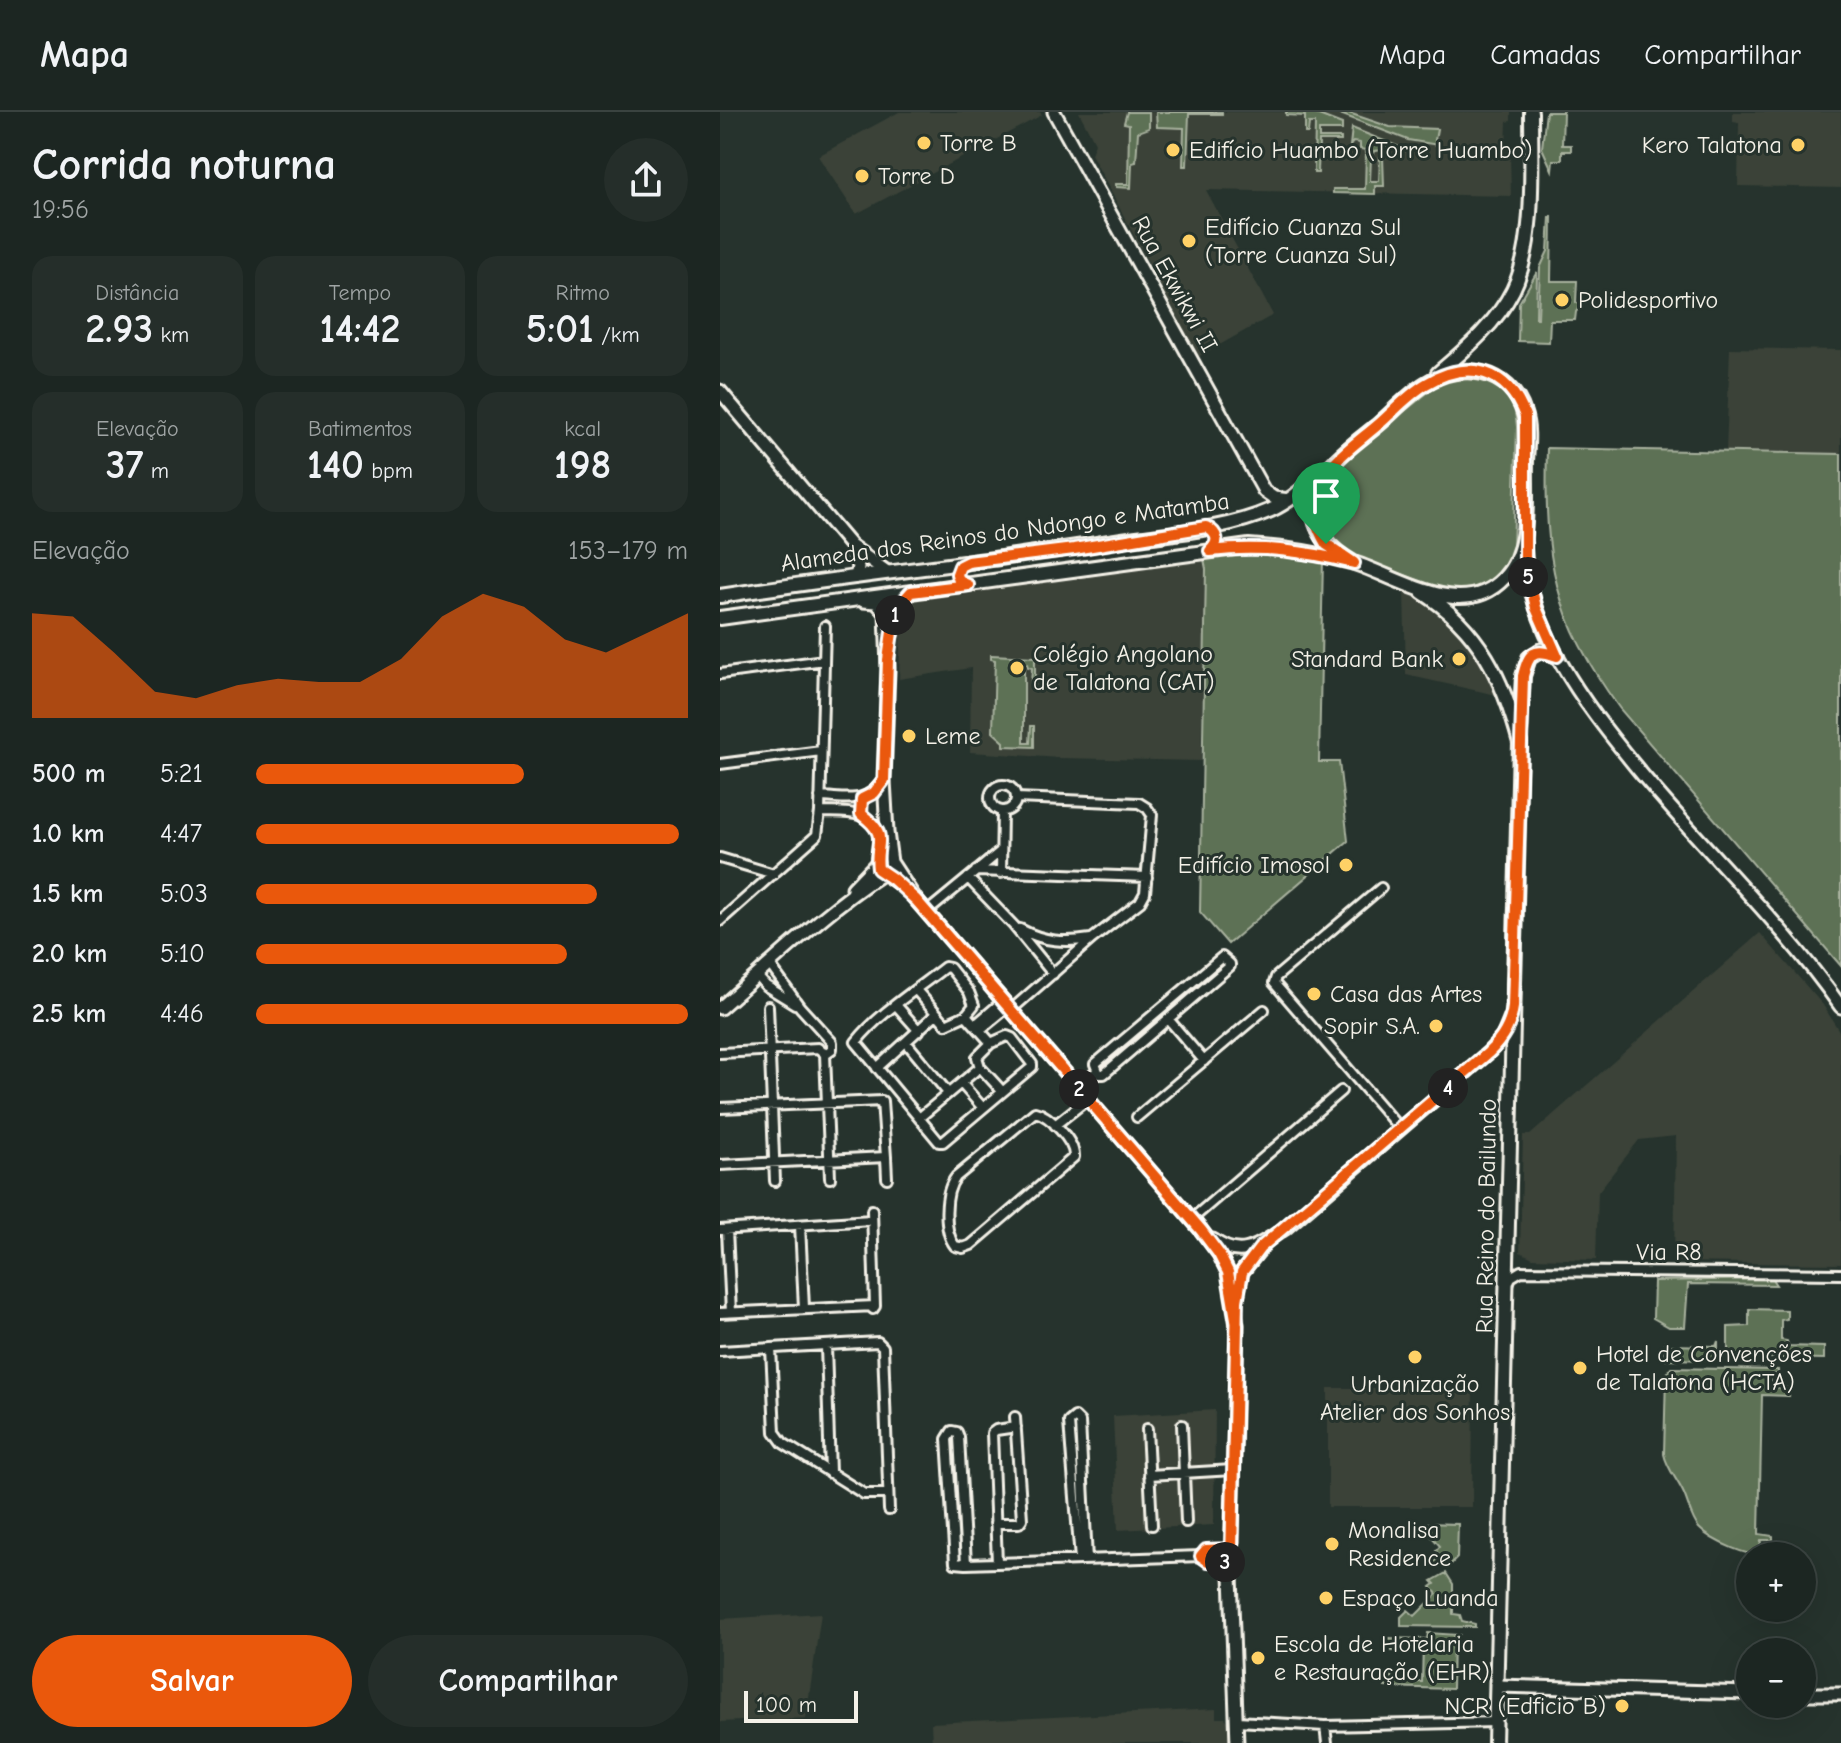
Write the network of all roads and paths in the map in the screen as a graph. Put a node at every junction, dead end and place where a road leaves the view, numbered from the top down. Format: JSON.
{"nodes":[{"id":1,"x":1054,"y":112,"type":"edge"},
{"id":2,"x":1533,"y":112,"type":"edge"},
{"id":3,"x":1425,"y":384,"type":"junction"},
{"id":4,"x":720,"y":391,"type":"edge"},
{"id":5,"x":1329,"y":466,"type":"junction"},
{"id":6,"x":1257,"y":477,"type":"junction"},
{"id":7,"x":1289,"y":500,"type":"junction"},
{"id":8,"x":1249,"y":517,"type":"junction"},
{"id":9,"x":1206,"y":527,"type":"junction"},
{"id":10,"x":1524,"y":536,"type":"junction"},
{"id":11,"x":851,"y":546,"type":"junction"},
{"id":12,"x":1210,"y":551,"type":"junction"},
{"id":13,"x":968,"y":562,"type":"junction"},
{"id":14,"x":1354,"y":563,"type":"junction"},
{"id":15,"x":887,"y":572,"type":"junction"},
{"id":16,"x":856,"y":577,"type":"junction"},
{"id":17,"x":968,"y":585,"type":"junction"},
{"id":18,"x":1412,"y":586,"type":"junction"},
{"id":19,"x":757,"y":590,"type":"junction"},
{"id":20,"x":911,"y":592,"type":"junction"},
{"id":21,"x":720,"y":596,"type":"edge"},
{"id":22,"x":862,"y":601,"type":"junction"},
{"id":23,"x":760,"y":613,"type":"junction"},
{"id":24,"x":720,"y":618,"type":"edge"},
{"id":25,"x":825,"y":626,"type":"dead end"},
{"id":26,"x":1557,"y":656,"type":"junction"},
{"id":27,"x":824,"y":660,"type":"junction"},
{"id":28,"x":888,"y":660,"type":"junction"},
{"id":29,"x":720,"y":674,"type":"edge"},
{"id":30,"x":1520,"y":743,"type":"junction"},
{"id":31,"x":821,"y":751,"type":"junction"},
{"id":32,"x":720,"y":764,"type":"edge"},
{"id":33,"x":884,"y":780,"type":"junction"},
{"id":34,"x":820,"y":797,"type":"junction"},
{"id":35,"x":1016,"y":798,"type":"junction"},
{"id":36,"x":862,"y":799,"type":"junction"},
{"id":37,"x":884,"y":806,"type":"junction"},
{"id":38,"x":1002,"y":811,"type":"junction"},
{"id":39,"x":820,"y":812,"type":"junction"},
{"id":40,"x":861,"y":814,"type":"junction"},
{"id":41,"x":882,"y":837,"type":"junction"},
{"id":42,"x":1001,"y":851,"type":"junction"},
{"id":43,"x":720,"y":858,"type":"edge"},
{"id":44,"x":891,"y":862,"type":"junction"},
{"id":45,"x":880,"y":868,"type":"junction"},
{"id":46,"x":976,"y":871,"type":"junction"},
{"id":47,"x":1001,"y":873,"type":"junction"},
{"id":48,"x":774,"y":874,"type":"junction"},
{"id":49,"x":1147,"y":877,"type":"junction"},
{"id":50,"x":968,"y":878,"type":"junction"},
{"id":51,"x":1381,"y":888,"type":"dead end"},
{"id":52,"x":916,"y":900,"type":"junction"},
{"id":53,"x":927,"y":912,"type":"junction"},
{"id":54,"x":720,"y":921,"type":"edge"},
{"id":55,"x":1014,"y":926,"type":"junction"},
{"id":56,"x":1092,"y":939,"type":"junction"},
{"id":57,"x":770,"y":965,"type":"junction"},
{"id":58,"x":1053,"y":974,"type":"junction"},
{"id":59,"x":778,"y":975,"type":"junction"},
{"id":60,"x":757,"y":976,"type":"junction"},
{"id":61,"x":766,"y":986,"type":"junction"},
{"id":62,"x":916,"y":990,"type":"junction"},
{"id":63,"x":896,"y":1005,"type":"junction"},
{"id":64,"x":768,"y":1006,"type":"dead end"},
{"id":65,"x":1008,"y":1006,"type":"junction"},
{"id":66,"x":800,"y":1007,"type":"junction"},
{"id":67,"x":1513,"y":1007,"type":"junction"},
{"id":68,"x":1841,"y":1007,"type":"edge"},
{"id":69,"x":720,"y":1008,"type":"edge"},
{"id":70,"x":1264,"y":1010,"type":"dead end"},
{"id":71,"x":936,"y":1014,"type":"junction"},
{"id":72,"x":966,"y":1015,"type":"junction"},
{"id":73,"x":1169,"y":1020,"type":"junction"},
{"id":74,"x":977,"y":1028,"type":"junction"},
{"id":75,"x":919,"y":1031,"type":"junction"},
{"id":76,"x":906,"y":1042,"type":"junction"},
{"id":77,"x":824,"y":1043,"type":"junction"},
{"id":78,"x":991,"y":1043,"type":"junction"},
{"id":79,"x":770,"y":1051,"type":"junction"},
{"id":80,"x":720,"y":1053,"type":"edge"},
{"id":81,"x":1204,"y":1061,"type":"junction"},
{"id":82,"x":980,"y":1067,"type":"junction"},
{"id":83,"x":877,"y":1068,"type":"junction"},
{"id":84,"x":1097,"y":1071,"type":"junction"},
{"id":85,"x":961,"y":1083,"type":"junction"},
{"id":86,"x":1078,"y":1088,"type":"junction"},
{"id":87,"x":1002,"y":1091,"type":"junction"},
{"id":88,"x":1341,"y":1091,"type":"dead end"},
{"id":89,"x":948,"y":1093,"type":"junction"},
{"id":90,"x":1088,"y":1099,"type":"junction"},
{"id":91,"x":827,"y":1102,"type":"junction"},
{"id":92,"x":771,"y":1106,"type":"junction"},
{"id":93,"x":720,"y":1108,"type":"edge"},
{"id":94,"x":983,"y":1108,"type":"junction"},
{"id":95,"x":1137,"y":1117,"type":"dead end"},
{"id":96,"x":919,"y":1118,"type":"junction"},
{"id":97,"x":1055,"y":1125,"type":"junction"},
{"id":98,"x":1400,"y":1129,"type":"junction"},
{"id":99,"x":886,"y":1157,"type":"junction"},
{"id":100,"x":829,"y":1158,"type":"junction"},
{"id":101,"x":775,"y":1162,"type":"junction"},
{"id":102,"x":720,"y":1165,"type":"edge"},
{"id":103,"x":830,"y":1178,"type":"dead end"},
{"id":104,"x":887,"y":1178,"type":"dead end"},
{"id":105,"x":775,"y":1181,"type":"dead end"},
{"id":106,"x":1192,"y":1219,"type":"junction"},
{"id":107,"x":800,"y":1225,"type":"junction"},
{"id":108,"x":1284,"y":1229,"type":"junction"},
{"id":109,"x":723,"y":1230,"type":"edge"},
{"id":110,"x":1201,"y":1230,"type":"junction"},
{"id":111,"x":1841,"y":1274,"type":"edge"},
{"id":112,"x":1506,"y":1290,"type":"junction"},
{"id":113,"x":804,"y":1308,"type":"junction"},
{"id":114,"x":731,"y":1312,"type":"junction"},
{"id":115,"x":720,"y":1313,"type":"edge"},
{"id":116,"x":1237,"y":1325,"type":"junction"},
{"id":117,"x":826,"y":1346,"type":"junction"},
{"id":118,"x":771,"y":1348,"type":"junction"},
{"id":119,"x":720,"y":1351,"type":"edge"},
{"id":120,"x":1015,"y":1417,"type":"dead end"},
{"id":121,"x":1182,"y":1425,"type":"dead end"},
{"id":122,"x":1016,"y":1427,"type":"junction"},
{"id":123,"x":1147,"y":1429,"type":"dead end"},
{"id":124,"x":1233,"y":1470,"type":"junction"},
{"id":125,"x":830,"y":1473,"type":"junction"},
{"id":126,"x":1184,"y":1473,"type":"junction"},
{"id":127,"x":1149,"y":1475,"type":"junction"},
{"id":128,"x":888,"y":1494,"type":"junction"},
{"id":129,"x":889,"y":1510,"type":"dead end"},
{"id":130,"x":1186,"y":1522,"type":"dead end"},
{"id":131,"x":995,"y":1523,"type":"junction"},
{"id":132,"x":1152,"y":1525,"type":"dead end"},
{"id":133,"x":1232,"y":1556,"type":"junction"},
{"id":134,"x":1083,"y":1560,"type":"junction"},
{"id":135,"x":997,"y":1563,"type":"junction"},
{"id":136,"x":966,"y":1564,"type":"junction"},
{"id":137,"x":1497,"y":1686,"type":"junction"},
{"id":138,"x":1736,"y":1693,"type":"edge"},
{"id":139,"x":1816,"y":1694,"type":"edge"},
{"id":140,"x":1841,"y":1694,"type":"edge"},
{"id":141,"x":1237,"y":1721,"type":"junction"},
{"id":142,"x":1496,"y":1722,"type":"junction"},
{"id":143,"x":1325,"y":1726,"type":"junction"},
{"id":144,"x":1237,"y":1743,"type":"edge"},
{"id":145,"x":1327,"y":1743,"type":"edge"},
{"id":146,"x":1495,"y":1743,"type":"edge"}],
"edges":[{"from":1,"to":6,"type":"street","name":"Rua Ekwikwi II"},
{"from":2,"to":3,"type":"main road"},
{"from":3,"to":5,"type":"main road"},
{"from":3,"to":10,"type":"main road"},
{"from":4,"to":11,"type":"street"},
{"from":5,"to":7,"type":"main road","name":"Alameda dos Reinos do Ndongo e Matamba"},
{"from":5,"to":14,"type":"main road"},
{"from":6,"to":7,"type":"street","name":"Rua Ekwikwi II"},
{"from":6,"to":8,"type":"street"},
{"from":7,"to":8,"type":"main road","name":"Alameda dos Reinos do Ndongo e Matamba"},
{"from":8,"to":9,"type":"main road","name":"Alameda dos Reinos do Ndongo e Matamba"},
{"from":9,"to":12,"type":"main road"},
{"from":9,"to":13,"type":"main road","name":"Alameda dos Reinos do Ndongo e Matamba"},
{"from":10,"to":18,"type":"main road"},
{"from":10,"to":26,"type":"street"},
{"from":11,"to":15,"type":"street"},
{"from":11,"to":16,"type":"street"},
{"from":12,"to":14,"type":"main road","name":"Alameda dos Reinos do Ndongo e Matamba"},
{"from":12,"to":17,"type":"main road","name":"Alameda dos Reinos do Ndongo e Matamba"},
{"from":13,"to":15,"type":"main road","name":"Alameda dos Reinos do Ndongo e Matamba"},
{"from":13,"to":17,"type":"main road"},
{"from":14,"to":18,"type":"main road"},
{"from":15,"to":16,"type":"main road","name":"Alameda dos Reinos do Ndongo e Matamba"},
{"from":16,"to":19,"type":"main road","name":"Alameda dos Reinos do Ndongo e Matamba"},
{"from":17,"to":20,"type":"main road","name":"Alameda dos Reinos do Ndongo e Matamba"},
{"from":18,"to":30,"type":"main road","name":"Rua Reino do Bailundo"},
{"from":19,"to":21,"type":"main road","name":"Alameda dos Reinos do Ndongo e Matamba"},
{"from":19,"to":23,"type":"main road"},
{"from":20,"to":22,"type":"main road","name":"Alameda dos Reinos do Ndongo e Matamba"},
{"from":20,"to":28,"type":"street"},
{"from":22,"to":23,"type":"main road","name":"Alameda dos Reinos do Ndongo e Matamba"},
{"from":22,"to":28,"type":"street"},
{"from":23,"to":24,"type":"main road","name":"Alameda dos Reinos do Ndongo e Matamba"},
{"from":25,"to":27,"type":"street"},
{"from":26,"to":30,"type":"main road"},
{"from":26,"to":68,"type":"street"},
{"from":27,"to":29,"type":"street"},
{"from":27,"to":31,"type":"street"},
{"from":28,"to":33,"type":"street"},
{"from":30,"to":67,"type":"main road","name":"Rua Reino do Bailundo"},
{"from":31,"to":32,"type":"street"},
{"from":31,"to":34,"type":"street"},
{"from":33,"to":36,"type":"street"},
{"from":33,"to":37,"type":"street"},
{"from":34,"to":36,"type":"street"},
{"from":34,"to":39,"type":"street"},
{"from":35,"to":38,"type":"street"},
{"from":35,"to":38,"type":"street"},
{"from":35,"to":49,"type":"street"},
{"from":36,"to":40,"type":"street"},
{"from":37,"to":41,"type":"street"},
{"from":37,"to":44,"type":"street"},
{"from":38,"to":42,"type":"street"},
{"from":39,"to":40,"type":"street"},
{"from":39,"to":48,"type":"street"},
{"from":40,"to":41,"type":"street"},
{"from":41,"to":45,"type":"street"},
{"from":42,"to":46,"type":"street"},
{"from":42,"to":47,"type":"street"},
{"from":43,"to":48,"type":"street"},
{"from":44,"to":45,"type":"street"},
{"from":44,"to":52,"type":"street"},
{"from":45,"to":52,"type":"street"},
{"from":45,"to":57,"type":"street"},
{"from":46,"to":47,"type":"street"},
{"from":46,"to":50,"type":"street"},
{"from":47,"to":49,"type":"street"},
{"from":48,"to":54,"type":"street"},
{"from":49,"to":56,"type":"street"},
{"from":50,"to":53,"type":"street"},
{"from":50,"to":55,"type":"street"},
{"from":51,"to":98,"type":"street"},
{"from":52,"to":53,"type":"street"},
{"from":53,"to":65,"type":"street"},
{"from":55,"to":56,"type":"street"},
{"from":55,"to":58,"type":"street"},
{"from":56,"to":58,"type":"street"},
{"from":57,"to":59,"type":"street"},
{"from":57,"to":60,"type":"street"},
{"from":58,"to":65,"type":"street"},
{"from":59,"to":61,"type":"street"},
{"from":59,"to":66,"type":"street"},
{"from":60,"to":61,"type":"street"},
{"from":60,"to":69,"type":"street"},
{"from":61,"to":66,"type":"street"},
{"from":62,"to":63,"type":"street"},
{"from":62,"to":71,"type":"street"},
{"from":62,"to":72,"type":"street"},
{"from":63,"to":75,"type":"street"},
{"from":63,"to":83,"type":"street"},
{"from":64,"to":79,"type":"street"},
{"from":65,"to":74,"type":"street"},
{"from":65,"to":86,"type":"street"},
{"from":66,"to":77,"type":"street"},
{"from":67,"to":98,"type":"street"},
{"from":67,"to":112,"type":"main road","name":"Rua Reino do Bailundo"},
{"from":70,"to":81,"type":"street"},
{"from":71,"to":72,"type":"street"},
{"from":71,"to":75,"type":"street"},
{"from":72,"to":74,"type":"street"},
{"from":73,"to":81,"type":"street"},
{"from":73,"to":84,"type":"street"},
{"from":73,"to":84,"type":"street"},
{"from":74,"to":78,"type":"street"},
{"from":75,"to":76,"type":"street"},
{"from":76,"to":83,"type":"street"},
{"from":76,"to":89,"type":"street"},
{"from":77,"to":79,"type":"street"},
{"from":77,"to":91,"type":"street"},
{"from":78,"to":82,"type":"street"},
{"from":78,"to":87,"type":"street"},
{"from":79,"to":80,"type":"street"},
{"from":79,"to":92,"type":"street"},
{"from":81,"to":95,"type":"street"},
{"from":82,"to":85,"type":"street"},
{"from":82,"to":87,"type":"street"},
{"from":83,"to":96,"type":"street"},
{"from":84,"to":86,"type":"street"},
{"from":85,"to":89,"type":"street"},
{"from":85,"to":94,"type":"street"},
{"from":86,"to":90,"type":"street"},
{"from":87,"to":94,"type":"street"},
{"from":88,"to":106,"type":"street"},
{"from":89,"to":96,"type":"street"},
{"from":90,"to":97,"type":"street"},
{"from":90,"to":106,"type":"street"},
{"from":91,"to":92,"type":"street"},
{"from":91,"to":99,"type":"street"},
{"from":91,"to":100,"type":"street"},
{"from":92,"to":93,"type":"street"},
{"from":92,"to":101,"type":"street"},
{"from":94,"to":96,"type":"street"},
{"from":97,"to":97,"type":"street"},
{"from":98,"to":108,"type":"street"},
{"from":99,"to":100,"type":"street"},
{"from":99,"to":104,"type":"street"},
{"from":100,"to":101,"type":"street"},
{"from":100,"to":103,"type":"street"},
{"from":101,"to":102,"type":"street"},
{"from":101,"to":105,"type":"street"},
{"from":106,"to":110,"type":"street"},
{"from":107,"to":109,"type":"street"},
{"from":107,"to":113,"type":"street"},
{"from":107,"to":113,"type":"street"},
{"from":108,"to":110,"type":"street"},
{"from":108,"to":116,"type":"street"},
{"from":109,"to":114,"type":"street"},
{"from":110,"to":116,"type":"street"},
{"from":111,"to":112,"type":"street","name":"Via R8"},
{"from":112,"to":137,"type":"main road","name":"Rua Reino do Bailundo"},
{"from":113,"to":114,"type":"street"},
{"from":114,"to":115,"type":"street"},
{"from":116,"to":124,"type":"street"},
{"from":117,"to":118,"type":"street"},
{"from":117,"to":125,"type":"street"},
{"from":117,"to":128,"type":"street"},
{"from":118,"to":119,"type":"street"},
{"from":118,"to":125,"type":"street"},
{"from":120,"to":122,"type":"street"},
{"from":121,"to":126,"type":"street"},
{"from":122,"to":131,"type":"street"},
{"from":122,"to":131,"type":"street"},
{"from":123,"to":127,"type":"street"},
{"from":124,"to":126,"type":"street"},
{"from":124,"to":133,"type":"street"},
{"from":125,"to":128,"type":"street"},
{"from":126,"to":127,"type":"street"},
{"from":126,"to":130,"type":"street"},
{"from":127,"to":132,"type":"street"},
{"from":128,"to":129,"type":"street"},
{"from":131,"to":135,"type":"street"},
{"from":133,"to":134,"type":"street"},
{"from":133,"to":141,"type":"street"},
{"from":134,"to":134,"type":"street"},
{"from":134,"to":135,"type":"street"},
{"from":135,"to":136,"type":"street"},
{"from":136,"to":136,"type":"street"},
{"from":137,"to":138,"type":"street"},
{"from":137,"to":142,"type":"main road","name":"Rua Reino do Bailundo"},
{"from":139,"to":140,"type":"street"},
{"from":141,"to":143,"type":"street"},
{"from":141,"to":144,"type":"street"},
{"from":142,"to":143,"type":"street"},
{"from":142,"to":146,"type":"main road","name":"Rua Reino do Bailundo"},
{"from":143,"to":145,"type":"street"}]}
